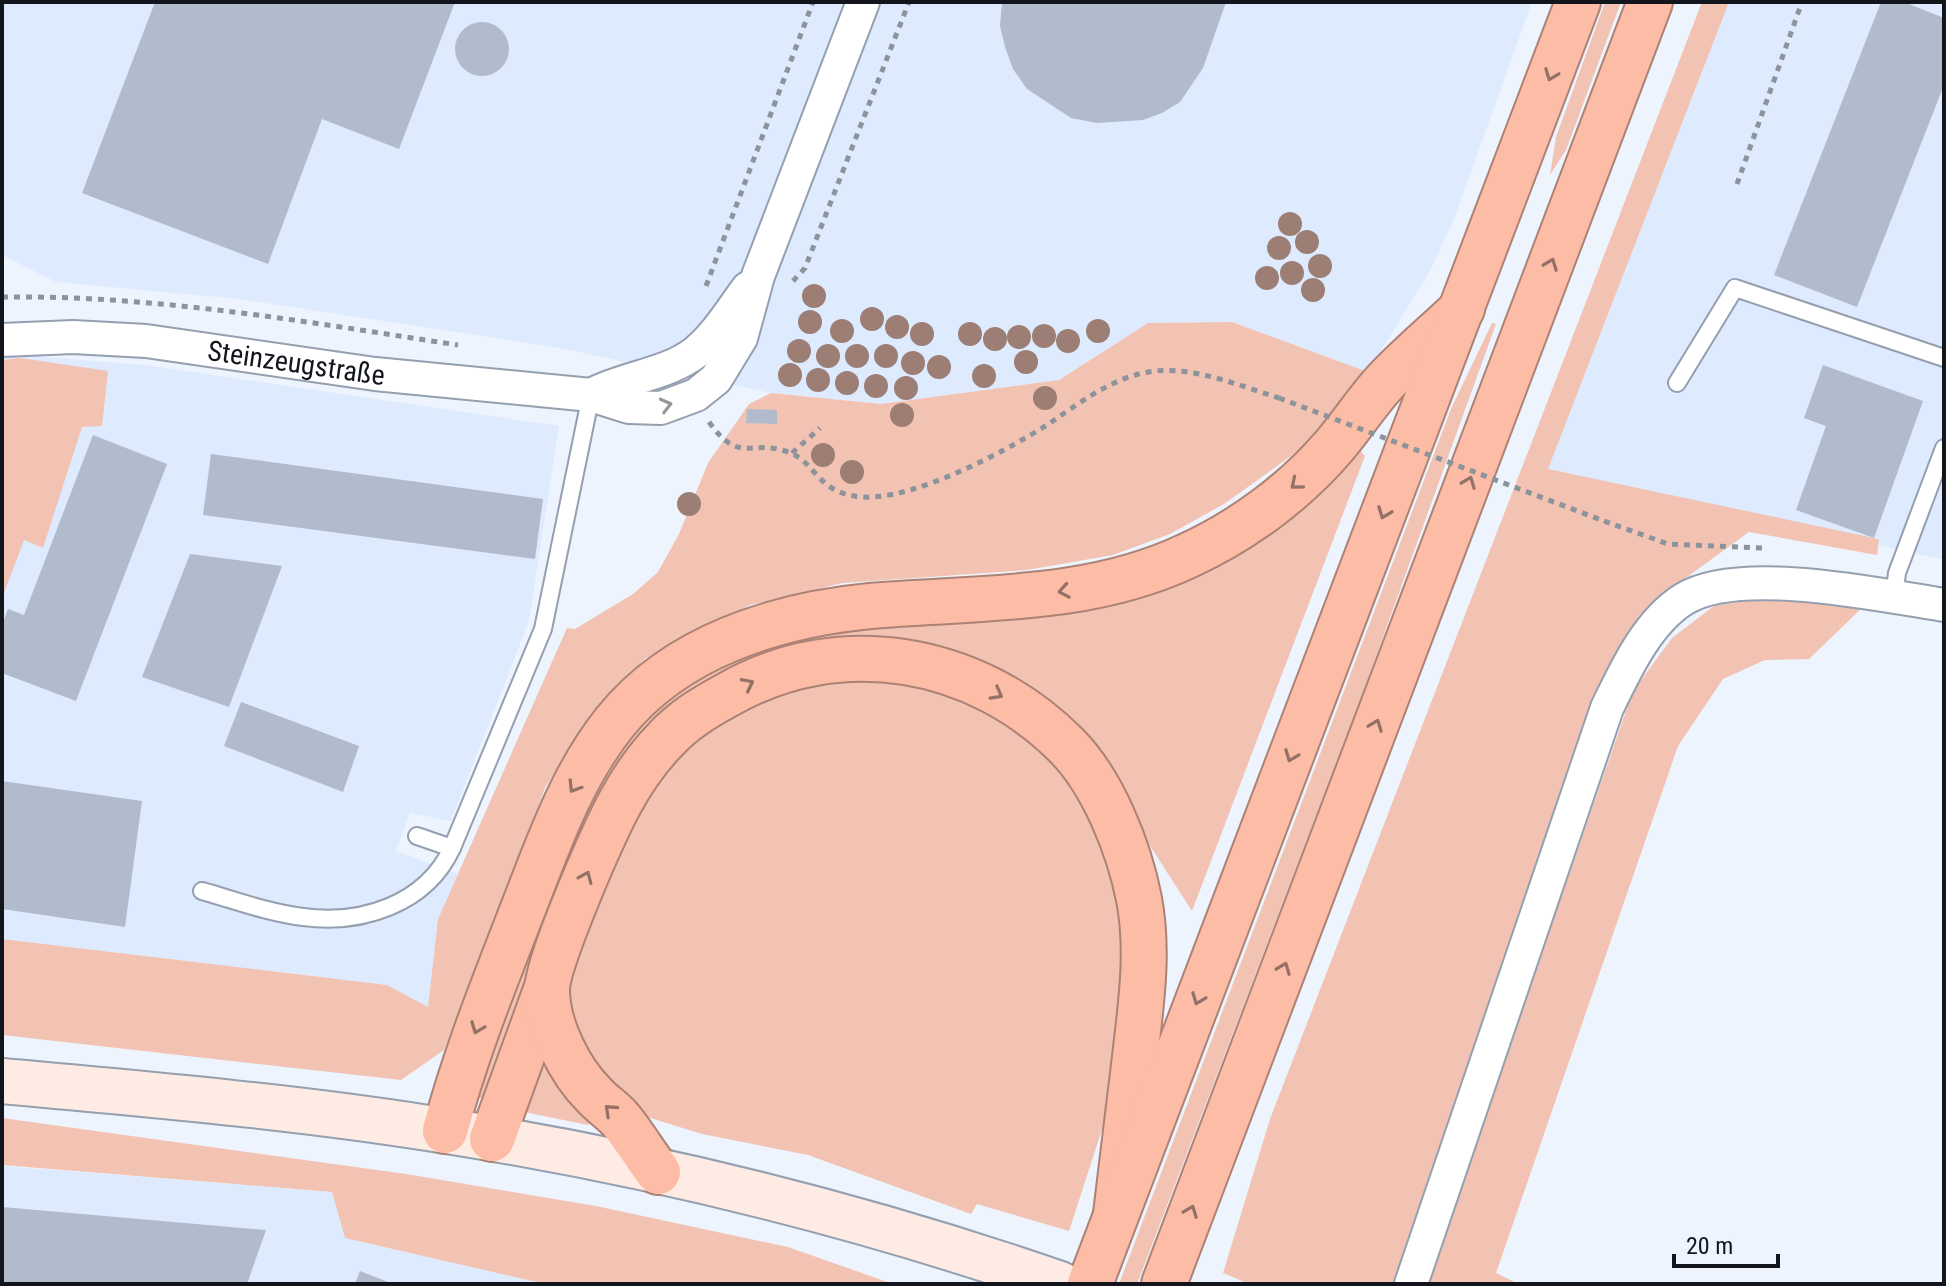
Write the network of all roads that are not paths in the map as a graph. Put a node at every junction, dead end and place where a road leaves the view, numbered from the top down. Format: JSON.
{"nodes":[{"id":1,"x":863,"y":2,"type":"edge"},
{"id":2,"x":1578,"y":2,"type":"edge"},
{"id":3,"x":1650,"y":2,"type":"edge"},
{"id":4,"x":1462,"y":309,"type":"junction"},
{"id":5,"x":2,"y":340,"type":"edge"},
{"id":6,"x":1944,"y":358,"type":"edge"},
{"id":7,"x":1677,"y":383,"type":"dead end"},
{"id":8,"x":591,"y":395,"type":"junction"},
{"id":9,"x":1944,"y":448,"type":"edge"},
{"id":10,"x":1894,"y":597,"type":"junction"},
{"id":11,"x":1944,"y":605,"type":"edge"},
{"id":12,"x":417,"y":836,"type":"dead end"},
{"id":13,"x":452,"y":848,"type":"junction"},
{"id":14,"x":202,"y":891,"type":"dead end"},
{"id":15,"x":546,"y":990,"type":"junction"},
{"id":16,"x":2,"y":1081,"type":"edge"},
{"id":17,"x":445,"y":1131,"type":"junction"},
{"id":18,"x":492,"y":1139,"type":"junction"},
{"id":19,"x":658,"y":1172,"type":"junction"},
{"id":20,"x":1116,"y":1214,"type":"junction"},
{"id":21,"x":1060,"y":1284,"type":"edge"},
{"id":22,"x":1090,"y":1284,"type":"edge"},
{"id":23,"x":1164,"y":1284,"type":"edge"},
{"id":24,"x":1411,"y":1284,"type":"edge"}],
"edges":[{"from":1,"to":8,"type":"street"},
{"from":2,"to":4,"type":"highway","one_way":true},
{"from":23,"to":3,"type":"highway","one_way":true},
{"from":4,"to":17,"type":"highway","one_way":true},
{"from":4,"to":20,"type":"highway","one_way":true},
{"from":5,"to":8,"type":"street","name":"Steinzeugstraße"},
{"from":6,"to":7,"type":"lane"},
{"from":8,"to":13,"type":"lane"},
{"from":9,"to":10,"type":"lane"},
{"from":10,"to":11,"type":"street"},
{"from":10,"to":24,"type":"street"},
{"from":12,"to":13,"type":"lane"},
{"from":13,"to":14,"type":"lane"},
{"from":15,"to":18,"type":"highway"},
{"from":19,"to":15,"type":"highway","one_way":true},
{"from":15,"to":20,"type":"highway","one_way":true},
{"from":16,"to":17,"type":"main road"},
{"from":17,"to":18,"type":"main road"},
{"from":18,"to":19,"type":"main road"},
{"from":19,"to":21,"type":"main road"},
{"from":20,"to":22,"type":"highway"}]}
